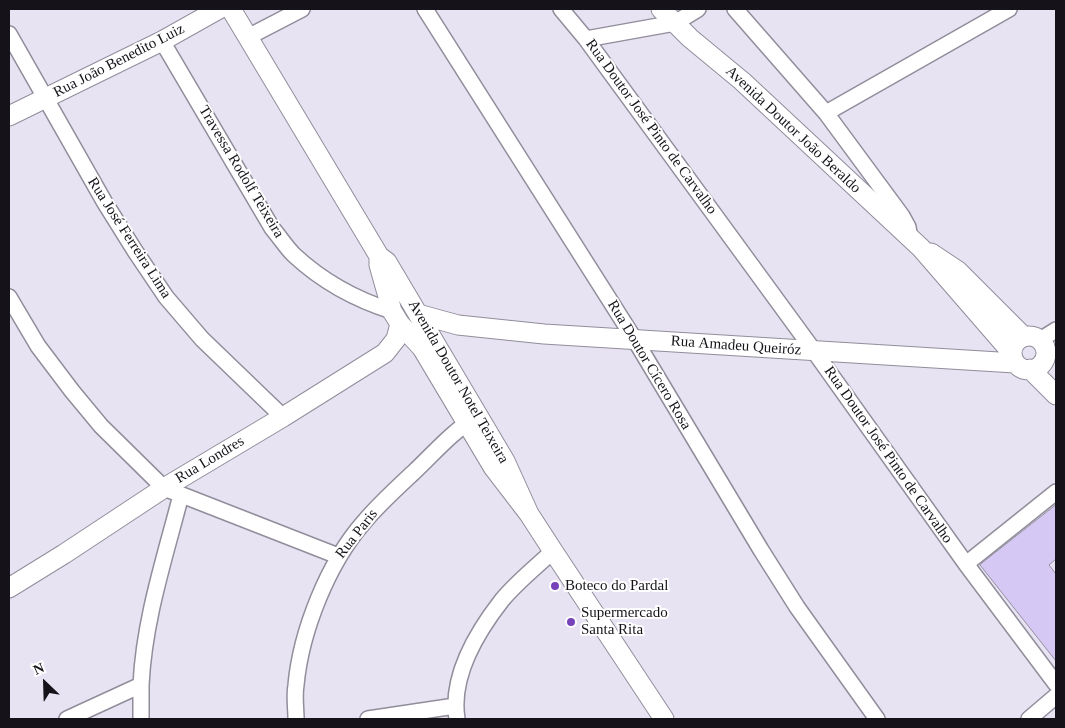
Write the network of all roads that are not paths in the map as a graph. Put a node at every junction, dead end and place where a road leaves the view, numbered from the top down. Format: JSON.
{"nodes":[{"id":1,"x":219,"y":9,"type":"edge"},
{"id":2,"x":231,"y":9,"type":"edge"},
{"id":3,"x":302,"y":9,"type":"edge"},
{"id":4,"x":425,"y":9,"type":"edge"},
{"id":5,"x":561,"y":9,"type":"edge"},
{"id":6,"x":661,"y":9,"type":"edge"},
{"id":7,"x":698,"y":9,"type":"edge"},
{"id":8,"x":735,"y":9,"type":"edge"},
{"id":9,"x":1009,"y":9,"type":"edge"},
{"id":10,"x":675,"y":23,"type":"junction"},
{"id":11,"x":9,"y":34,"type":"edge"},
{"id":12,"x":248,"y":37,"type":"junction"},
{"id":13,"x":586,"y":39,"type":"junction"},
{"id":14,"x":162,"y":40,"type":"junction"},
{"id":15,"x":46,"y":99,"type":"junction"},
{"id":16,"x":826,"y":113,"type":"junction"},
{"id":17,"x":9,"y":116,"type":"edge"},
{"id":18,"x":916,"y":244,"type":"junction"},
{"id":19,"x":9,"y":297,"type":"edge"},
{"id":20,"x":399,"y":312,"type":"junction"},
{"id":21,"x":418,"y":314,"type":"junction"},
{"id":22,"x":458,"y":325,"type":"junction"},
{"id":23,"x":1056,"y":330,"type":"edge"},
{"id":24,"x":431,"y":337,"type":"junction"},
{"id":25,"x":635,"y":340,"type":"junction"},
{"id":26,"x":1042,"y":350,"type":"edge"},
{"id":27,"x":814,"y":351,"type":"junction"},
{"id":28,"x":1019,"y":362,"type":"junction"},
{"id":29,"x":1056,"y":395,"type":"edge"},
{"id":30,"x":283,"y":417,"type":"junction"},
{"id":31,"x":473,"y":420,"type":"junction"},
{"id":32,"x":173,"y":491,"type":"junction"},
{"id":33,"x":1056,"y":492,"type":"edge"},
{"id":34,"x":552,"y":552,"type":"junction"},
{"id":35,"x":338,"y":556,"type":"junction"},
{"id":36,"x":966,"y":564,"type":"junction"},
{"id":37,"x":9,"y":588,"type":"edge"},
{"id":38,"x":1056,"y":684,"type":"edge"},
{"id":39,"x":141,"y":685,"type":"junction"},
{"id":40,"x":1056,"y":696,"type":"edge"},
{"id":41,"x":456,"y":712,"type":"edge"},
{"id":42,"x":67,"y":719,"type":"edge"},
{"id":43,"x":142,"y":719,"type":"edge"},
{"id":44,"x":296,"y":719,"type":"edge"},
{"id":45,"x":368,"y":719,"type":"edge"},
{"id":46,"x":664,"y":719,"type":"edge"},
{"id":47,"x":877,"y":719,"type":"edge"},
{"id":48,"x":1028,"y":719,"type":"edge"}],
"edges":[{"from":1,"to":14,"type":"street","name":"Rua João Benedito Luiz"},
{"from":2,"to":12,"type":"street","name":"Avenida Doutor Notel Teixeira"},
{"from":3,"to":12,"type":"street"},
{"from":4,"to":25,"type":"street","name":"Rua Doutor Cícero Rosa"},
{"from":5,"to":13,"type":"street","name":"Rua Doutor José Pinto de Carvalho"},
{"from":6,"to":10,"type":"street","name":"Avenida Doutor João Beraldo"},
{"from":7,"to":10,"type":"street"},
{"from":8,"to":16,"type":"street","name":"Avenida Doutor João Beraldo"},
{"from":9,"to":16,"type":"street"},
{"from":10,"to":13,"type":"street"},
{"from":10,"to":18,"type":"street","name":"Avenida Doutor João Beraldo"},
{"from":11,"to":15,"type":"street","name":"Rua José Ferreira Lima"},
{"from":12,"to":20,"type":"street","name":"Avenida Doutor Notel Teixeira"},
{"from":13,"to":27,"type":"street","name":"Rua Doutor José Pinto de Carvalho"},
{"from":14,"to":15,"type":"street","name":"Rua João Benedito Luiz"},
{"from":14,"to":20,"type":"street","name":"Travessa Rodolf Teixeira"},
{"from":15,"to":17,"type":"street","name":"Rua João Benedito Luiz"},
{"from":15,"to":30,"type":"street","name":"Rua José Ferreira Lima"},
{"from":16,"to":18,"type":"street","name":"Avenida Doutor João Beraldo"},
{"from":18,"to":26,"type":"street","name":"Avenida Doutor João Beraldo"},
{"from":18,"to":28,"type":"street","name":"Avenida Doutor João Beraldo"},
{"from":19,"to":32,"type":"street"},
{"from":20,"to":21,"type":"street","name":"Avenida Doutor Notel Teixeira"},
{"from":20,"to":24,"type":"street"},
{"from":20,"to":30,"type":"street","name":"Rua Londres"},
{"from":20,"to":31,"type":"street","name":"Avenida Doutor Notel Teixeira"},
{"from":21,"to":22,"type":"street","name":"Rua Amadeu Queiróz"},
{"from":21,"to":24,"type":"street","name":"Avenida Doutor Notel Teixeira"},
{"from":22,"to":24,"type":"street","name":"Rua Amadeu Queiróz"},
{"from":22,"to":25,"type":"street","name":"Rua Amadeu Queiróz"},
{"from":23,"to":26,"type":"street"},
{"from":24,"to":31,"type":"street","name":"Avenida Doutor Notel Teixeira"},
{"from":25,"to":27,"type":"street","name":"Rua Amadeu Queiróz"},
{"from":25,"to":47,"type":"street","name":"Rua Doutor Cícero Rosa"},
{"from":26,"to":28,"type":"street"},
{"from":26,"to":28,"type":"street"},
{"from":27,"to":28,"type":"street","name":"Rua Amadeu Queiróz"},
{"from":27,"to":36,"type":"street","name":"Rua Doutor José Pinto de Carvalho"},
{"from":28,"to":29,"type":"street","name":"Avenida Doutor João Beraldo"},
{"from":30,"to":32,"type":"street","name":"Rua Londres"},
{"from":31,"to":34,"type":"street","name":"Avenida Doutor Notel Teixeira"},
{"from":31,"to":35,"type":"street","name":"Rua Paris"},
{"from":32,"to":35,"type":"street"},
{"from":32,"to":37,"type":"street","name":"Rua Londres"},
{"from":32,"to":39,"type":"street"},
{"from":33,"to":36,"type":"street"},
{"from":34,"to":41,"type":"street"},
{"from":34,"to":46,"type":"street","name":"Avenida Doutor Notel Teixeira"},
{"from":35,"to":44,"type":"street","name":"Rua Paris"},
{"from":36,"to":38,"type":"street","name":"Rua Doutor José Pinto de Carvalho"},
{"from":39,"to":42,"type":"street"},
{"from":39,"to":43,"type":"street"},
{"from":40,"to":48,"type":"street"},
{"from":41,"to":45,"type":"street"}]}
